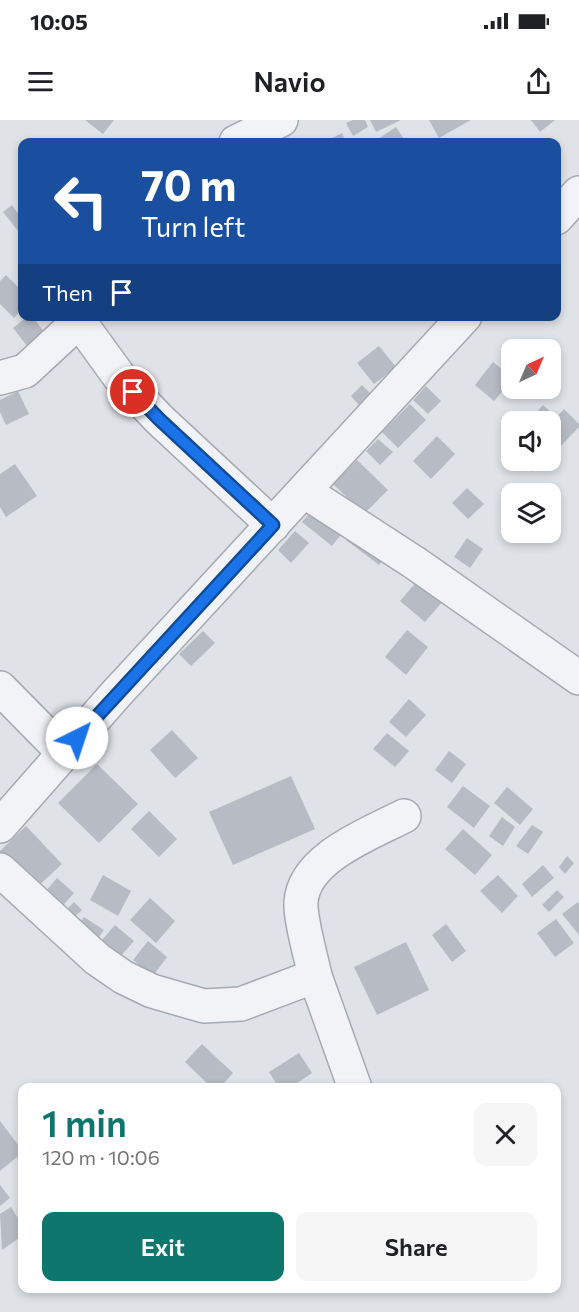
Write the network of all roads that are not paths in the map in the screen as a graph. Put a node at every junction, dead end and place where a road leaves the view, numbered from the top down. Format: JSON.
{"nodes":[{"id":1,"x":281,"y":120,"type":"edge"},
{"id":2,"x":244,"y":138,"type":"edge"},
{"id":3,"x":579,"y":193,"type":"edge"},
{"id":4,"x":561,"y":213,"type":"edge"},
{"id":5,"x":78,"y":321,"type":"edge"},
{"id":6,"x":81,"y":321,"type":"edge"},
{"id":7,"x":460,"y":321,"type":"edge"},
{"id":8,"x":0,"y":378,"type":"edge"},
{"id":9,"x":304,"y":490,"type":"junction"},
{"id":10,"x":273,"y":525,"type":"junction"},
{"id":11,"x":579,"y":678,"type":"edge"},
{"id":12,"x":0,"y":688,"type":"edge"},
{"id":13,"x":64,"y":753,"type":"junction"},
{"id":14,"x":404,"y":816,"type":"dead end"},
{"id":15,"x":0,"y":826,"type":"edge"},
{"id":16,"x":0,"y":870,"type":"edge"},
{"id":17,"x":315,"y":976,"type":"junction"},
{"id":18,"x":353,"y":1083,"type":"edge"}],
"edges":[{"from":1,"to":2,"type":"street"},
{"from":3,"to":4,"type":"street"},
{"from":5,"to":8,"type":"street"},
{"from":6,"to":10,"type":"street"},
{"from":7,"to":9,"type":"street"},
{"from":9,"to":10,"type":"street"},
{"from":9,"to":11,"type":"street"},
{"from":10,"to":13,"type":"street"},
{"from":12,"to":13,"type":"street"},
{"from":13,"to":15,"type":"street"},
{"from":14,"to":17,"type":"street"},
{"from":16,"to":17,"type":"street"},
{"from":17,"to":18,"type":"street"}]}
